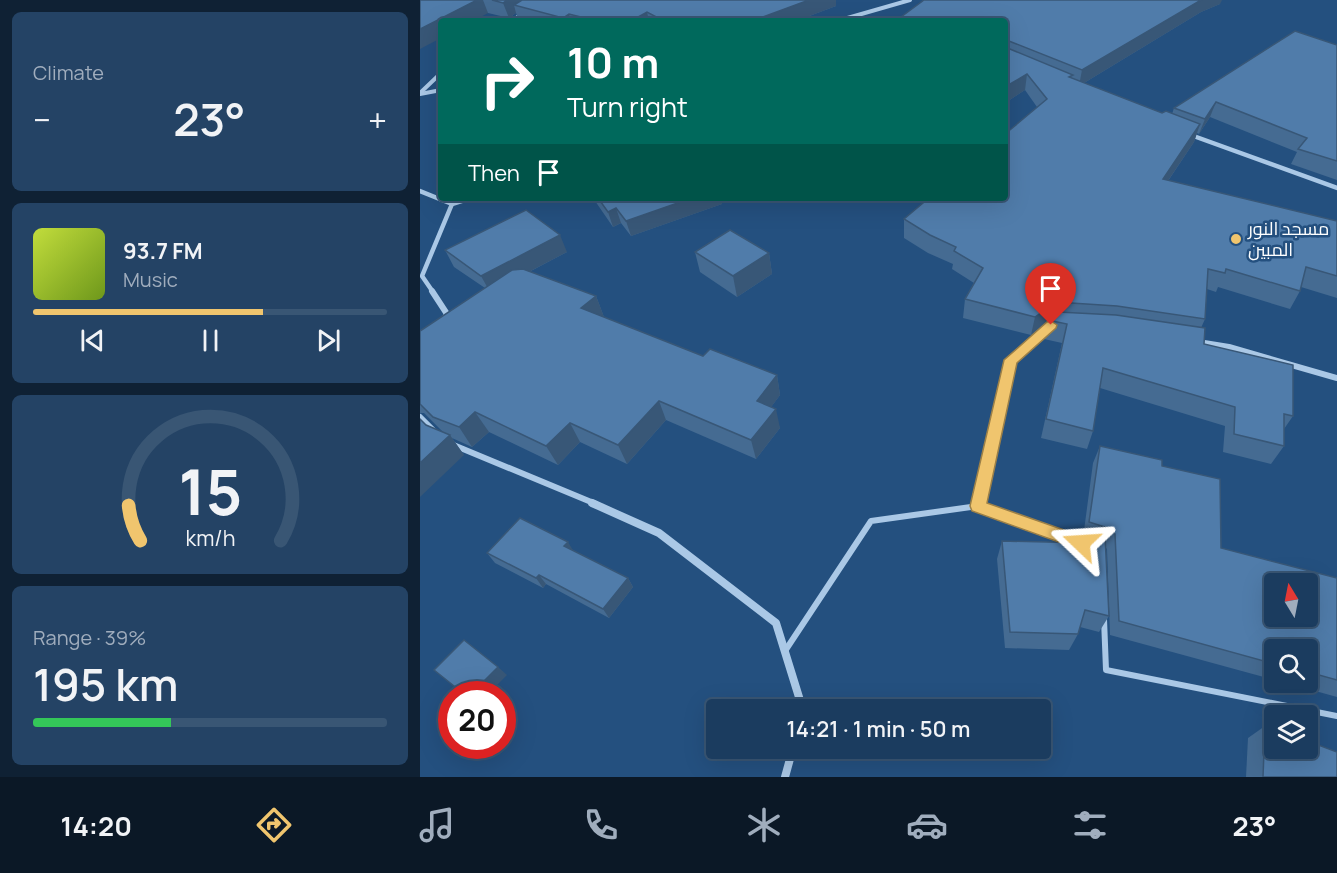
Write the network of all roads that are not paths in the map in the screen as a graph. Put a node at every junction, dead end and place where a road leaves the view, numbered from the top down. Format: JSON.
{"nodes":[{"id":1,"x":910,"y":0,"type":"edge"},
{"id":2,"x":527,"y":10,"type":"edge"},
{"id":3,"x":516,"y":18,"type":"edge"},
{"id":4,"x":847,"y":18,"type":"edge"},
{"id":5,"x":438,"y":76,"type":"edge"},
{"id":6,"x":438,"y":91,"type":"edge"},
{"id":7,"x":420,"y":94,"type":"edge"},
{"id":8,"x":1185,"y":134,"type":"edge"},
{"id":9,"x":1337,"y":188,"type":"edge"},
{"id":10,"x":420,"y":191,"type":"edge"},
{"id":11,"x":438,"y":198,"type":"edge"},
{"id":12,"x":445,"y":201,"type":"edge"},
{"id":13,"x":462,"y":201,"type":"edge"},
{"id":14,"x":452,"y":204,"type":"junction"},
{"id":15,"x":442,"y":322,"type":"edge"},
{"id":16,"x":1063,"y":326,"type":"edge"},
{"id":17,"x":1186,"y":340,"type":"edge"},
{"id":18,"x":1337,"y":378,"type":"edge"},
{"id":19,"x":420,"y":417,"type":"edge"},
{"id":20,"x":978,"y":506,"type":"junction"},
{"id":21,"x":1091,"y":546,"type":"edge"},
{"id":22,"x":1104,"y":610,"type":"edge"},
{"id":23,"x":785,"y":651,"type":"junction"},
{"id":24,"x":800,"y":699,"type":"edge"},
{"id":25,"x":1337,"y":716,"type":"edge"},
{"id":26,"x":790,"y":759,"type":"edge"},
{"id":27,"x":785,"y":777,"type":"edge"}],
"edges":[{"from":1,"to":4,"type":"street"},
{"from":2,"to":3,"type":"street"},
{"from":5,"to":7,"type":"street"},
{"from":6,"to":7,"type":"street"},
{"from":8,"to":9,"type":"street"},
{"from":10,"to":11,"type":"street"},
{"from":12,"to":14,"type":"street"},
{"from":13,"to":14,"type":"street"},
{"from":14,"to":15,"type":"street"},
{"from":16,"to":20,"type":"street"},
{"from":17,"to":18,"type":"street"},
{"from":19,"to":23,"type":"street"},
{"from":20,"to":21,"type":"lane"},
{"from":20,"to":23,"type":"lane"},
{"from":22,"to":25,"type":"lane"},
{"from":23,"to":24,"type":"street"},
{"from":26,"to":27,"type":"street"}]}
